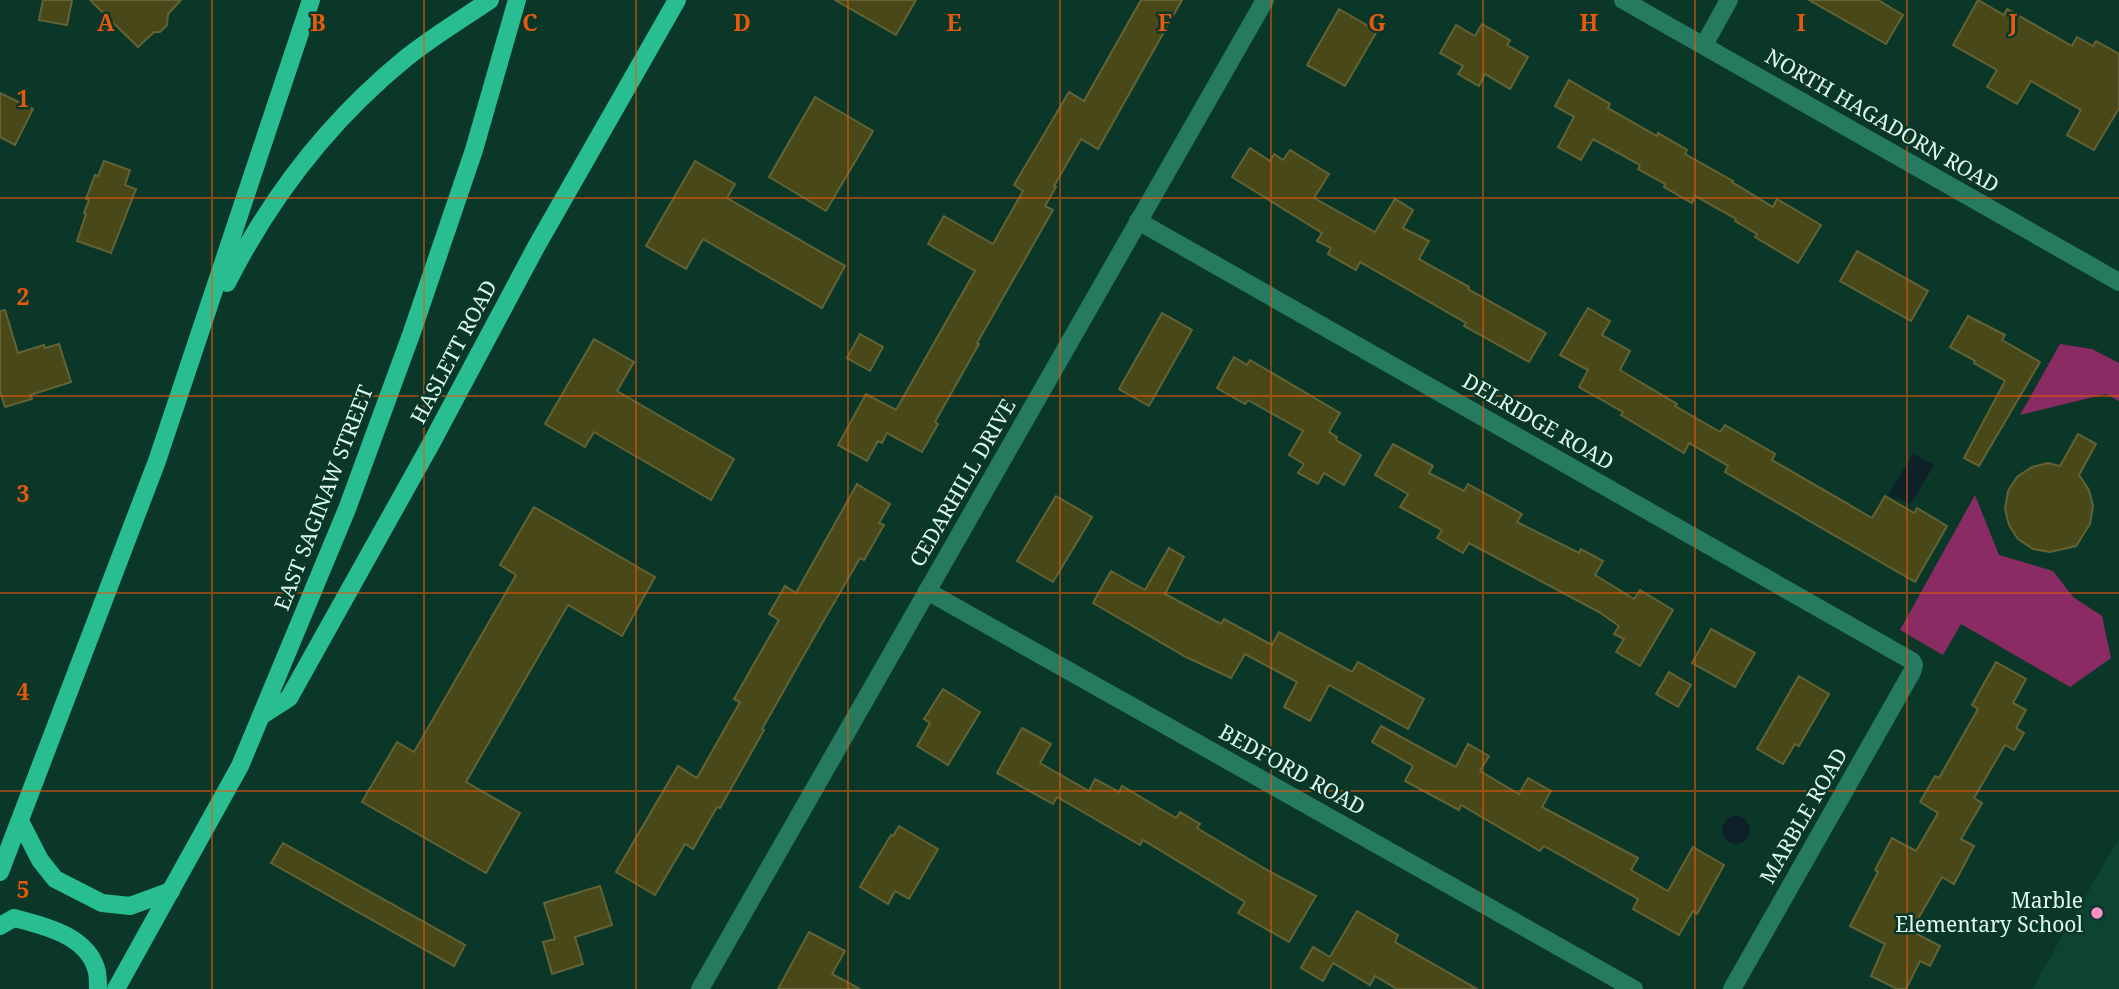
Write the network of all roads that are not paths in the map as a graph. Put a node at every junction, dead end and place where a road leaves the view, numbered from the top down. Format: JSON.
{"nodes":[{"id":1,"x":312,"y":0,"type":"edge"},
{"id":2,"x":490,"y":0,"type":"edge"},
{"id":3,"x":517,"y":0,"type":"edge"},
{"id":4,"x":677,"y":0,"type":"edge"},
{"id":5,"x":1265,"y":0,"type":"edge"},
{"id":6,"x":1623,"y":0,"type":"edge"},
{"id":7,"x":1729,"y":0,"type":"edge"},
{"id":8,"x":1704,"y":45,"type":"junction"},
{"id":9,"x":1138,"y":221,"type":"junction"},
{"id":10,"x":2119,"y":282,"type":"edge"},
{"id":11,"x":201,"y":336,"type":"junction"},
{"id":12,"x":928,"y":591,"type":"junction"},
{"id":13,"x":1914,"y":665,"type":"joint"},
{"id":14,"x":261,"y":716,"type":"junction"},
{"id":15,"x":20,"y":821,"type":"junction"},
{"id":16,"x":0,"y":872,"type":"edge"},
{"id":17,"x":171,"y":891,"type":"junction"},
{"id":18,"x":0,"y":926,"type":"edge"},
{"id":19,"x":98,"y":989,"type":"edge"},
{"id":20,"x":116,"y":989,"type":"edge"},
{"id":21,"x":700,"y":989,"type":"edge"},
{"id":22,"x":1634,"y":989,"type":"edge"},
{"id":23,"x":1732,"y":989,"type":"edge"}],
"edges":[{"from":1,"to":11,"type":"main road"},
{"from":2,"to":11,"type":"main road"},
{"from":3,"to":14,"type":"main road","name":"EAST SAGINAW STREET"},
{"from":4,"to":14,"type":"main road","name":"HASLETT ROAD"},
{"from":5,"to":9,"type":"street","name":"CEDARHILL DRIVE"},
{"from":6,"to":8,"type":"street","name":"NORTH HAGADORN ROAD"},
{"from":7,"to":8,"type":"street"},
{"from":8,"to":10,"type":"street","name":"NORTH HAGADORN ROAD"},
{"from":9,"to":12,"type":"street","name":"CEDARHILL DRIVE"},
{"from":9,"to":13,"type":"street","name":"DELRIDGE ROAD"},
{"from":11,"to":15,"type":"main road"},
{"from":12,"to":21,"type":"street","name":"CEDARHILL DRIVE"},
{"from":12,"to":22,"type":"street","name":"BEDFORD ROAD"},
{"from":13,"to":23,"type":"street","name":"MARBLE ROAD"},
{"from":14,"to":17,"type":"main road","name":"EAST SAGINAW STREET"},
{"from":15,"to":16,"type":"main road"},
{"from":15,"to":17,"type":"main road"},
{"from":17,"to":20,"type":"main road","name":"EAST SAGINAW STREET"},
{"from":18,"to":19,"type":"main road"}]}
